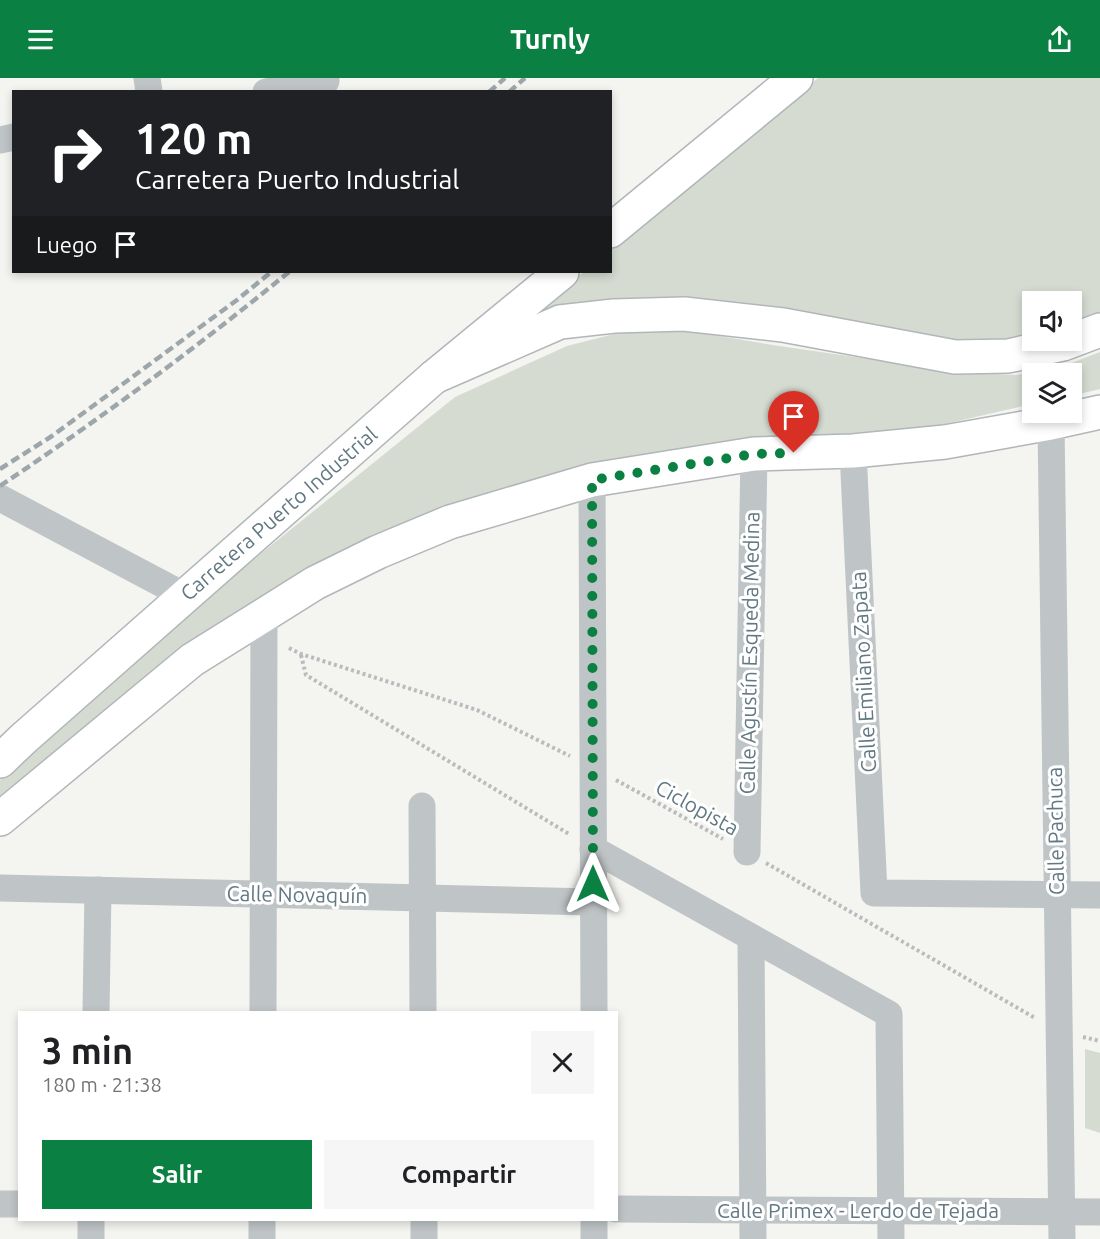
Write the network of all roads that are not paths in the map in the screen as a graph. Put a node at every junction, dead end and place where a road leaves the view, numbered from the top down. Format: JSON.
{"nodes":[{"id":1,"x":796,"y":78,"type":"edge"},
{"id":2,"x":325,"y":79,"type":"edge"},
{"id":3,"x":275,"y":90,"type":"edge"},
{"id":4,"x":612,"y":229,"type":"edge"},
{"id":5,"x":561,"y":273,"type":"edge"},
{"id":6,"x":1100,"y":330,"type":"edge"},
{"id":7,"x":434,"y":377,"type":"junction"},
{"id":8,"x":1100,"y":412,"type":"edge"},
{"id":9,"x":1082,"y":416,"type":"edge"},
{"id":10,"x":1051,"y":423,"type":"joint"},
{"id":11,"x":853,"y":451,"type":"junction"},
{"id":12,"x":754,"y":454,"type":"junction"},
{"id":13,"x":592,"y":480,"type":"junction"},
{"id":14,"x":0,"y":498,"type":"edge"},
{"id":15,"x":185,"y":596,"type":"junction"},
{"id":16,"x":264,"y":625,"type":"junction"},
{"id":17,"x":0,"y":761,"type":"edge"},
{"id":18,"x":422,"y":806,"type":"dead end"},
{"id":19,"x":0,"y":819,"type":"edge"},
{"id":20,"x":593,"y":849,"type":"junction"},
{"id":21,"x":747,"y":852,"type":"road end"},
{"id":22,"x":0,"y":888,"type":"edge"},
{"id":23,"x":98,"y":890,"type":"junction"},
{"id":24,"x":263,"y":894,"type":"junction"},
{"id":25,"x":1057,"y":895,"type":"junction"},
{"id":26,"x":1100,"y":895,"type":"edge"},
{"id":27,"x":422,"y":898,"type":"junction"},
{"id":28,"x":593,"y":902,"type":"junction"},
{"id":29,"x":751,"y":938,"type":"junction"},
{"id":30,"x":96,"y":1011,"type":"edge"},
{"id":31,"x":263,"y":1011,"type":"edge"},
{"id":32,"x":423,"y":1011,"type":"edge"},
{"id":33,"x":594,"y":1011,"type":"edge"},
{"id":34,"x":0,"y":1204,"type":"edge"},
{"id":35,"x":18,"y":1204,"type":"edge"},
{"id":36,"x":618,"y":1209,"type":"edge"},
{"id":37,"x":752,"y":1210,"type":"junction"},
{"id":38,"x":891,"y":1211,"type":"junction"},
{"id":39,"x":1061,"y":1212,"type":"junction"},
{"id":40,"x":1100,"y":1212,"type":"edge"},
{"id":41,"x":91,"y":1221,"type":"edge"},
{"id":42,"x":262,"y":1221,"type":"edge"},
{"id":43,"x":424,"y":1221,"type":"edge"},
{"id":44,"x":594,"y":1221,"type":"edge"},
{"id":45,"x":91,"y":1239,"type":"edge"},
{"id":46,"x":262,"y":1239,"type":"edge"},
{"id":47,"x":424,"y":1239,"type":"edge"},
{"id":48,"x":594,"y":1239,"type":"edge"},
{"id":49,"x":753,"y":1239,"type":"edge"},
{"id":50,"x":891,"y":1239,"type":"edge"},
{"id":51,"x":1062,"y":1239,"type":"edge"}],
"edges":[{"from":1,"to":4,"type":"main road"},
{"from":2,"to":3,"type":"street"},
{"from":5,"to":7,"type":"main road","name":"Carretera Puerto Industrial"},
{"from":6,"to":7,"type":"main road"},
{"from":7,"to":15,"type":"main road","name":"Carretera Puerto Industrial"},
{"from":8,"to":9,"type":"main road"},
{"from":10,"to":11,"type":"main road"},
{"from":10,"to":25,"type":"street","name":"Calle Pachuca"},
{"from":11,"to":12,"type":"main road"},
{"from":11,"to":25,"type":"street","name":"Calle Emiliano Zapata"},
{"from":12,"to":13,"type":"main road"},
{"from":12,"to":21,"type":"street","name":"Calle Agustín Esqueda Medina"},
{"from":13,"to":16,"type":"main road"},
{"from":13,"to":20,"type":"street"},
{"from":14,"to":15,"type":"street"},
{"from":15,"to":17,"type":"main road","name":"Carretera Puerto Industrial"},
{"from":16,"to":19,"type":"main road"},
{"from":16,"to":24,"type":"street"},
{"from":18,"to":27,"type":"street"},
{"from":20,"to":28,"type":"street"},
{"from":20,"to":29,"type":"street"},
{"from":22,"to":23,"type":"street","name":"Calle Novaquín"},
{"from":23,"to":24,"type":"street","name":"Calle Novaquín"},
{"from":23,"to":30,"type":"street"},
{"from":24,"to":27,"type":"street","name":"Calle Novaquín"},
{"from":24,"to":31,"type":"street"},
{"from":25,"to":26,"type":"street"},
{"from":25,"to":39,"type":"street","name":"Calle Pachuca"},
{"from":27,"to":28,"type":"street","name":"Calle Novaquín"},
{"from":27,"to":32,"type":"street"},
{"from":28,"to":33,"type":"street"},
{"from":29,"to":37,"type":"street"},
{"from":29,"to":38,"type":"street"},
{"from":34,"to":35,"type":"street"},
{"from":36,"to":37,"type":"street","name":"Calle Primex - Lerdo de Tejada"},
{"from":37,"to":38,"type":"street","name":"Calle Primex - Lerdo de Tejada"},
{"from":37,"to":49,"type":"street"},
{"from":38,"to":39,"type":"street","name":"Calle Primex - Lerdo de Tejada"},
{"from":38,"to":50,"type":"street"},
{"from":39,"to":40,"type":"street","name":"Calle Primex - Lerdo de Tejada"},
{"from":39,"to":51,"type":"street","name":"Calle Pachuca"},
{"from":41,"to":45,"type":"street"},
{"from":42,"to":46,"type":"street"},
{"from":43,"to":47,"type":"street"},
{"from":44,"to":48,"type":"street"}]}
